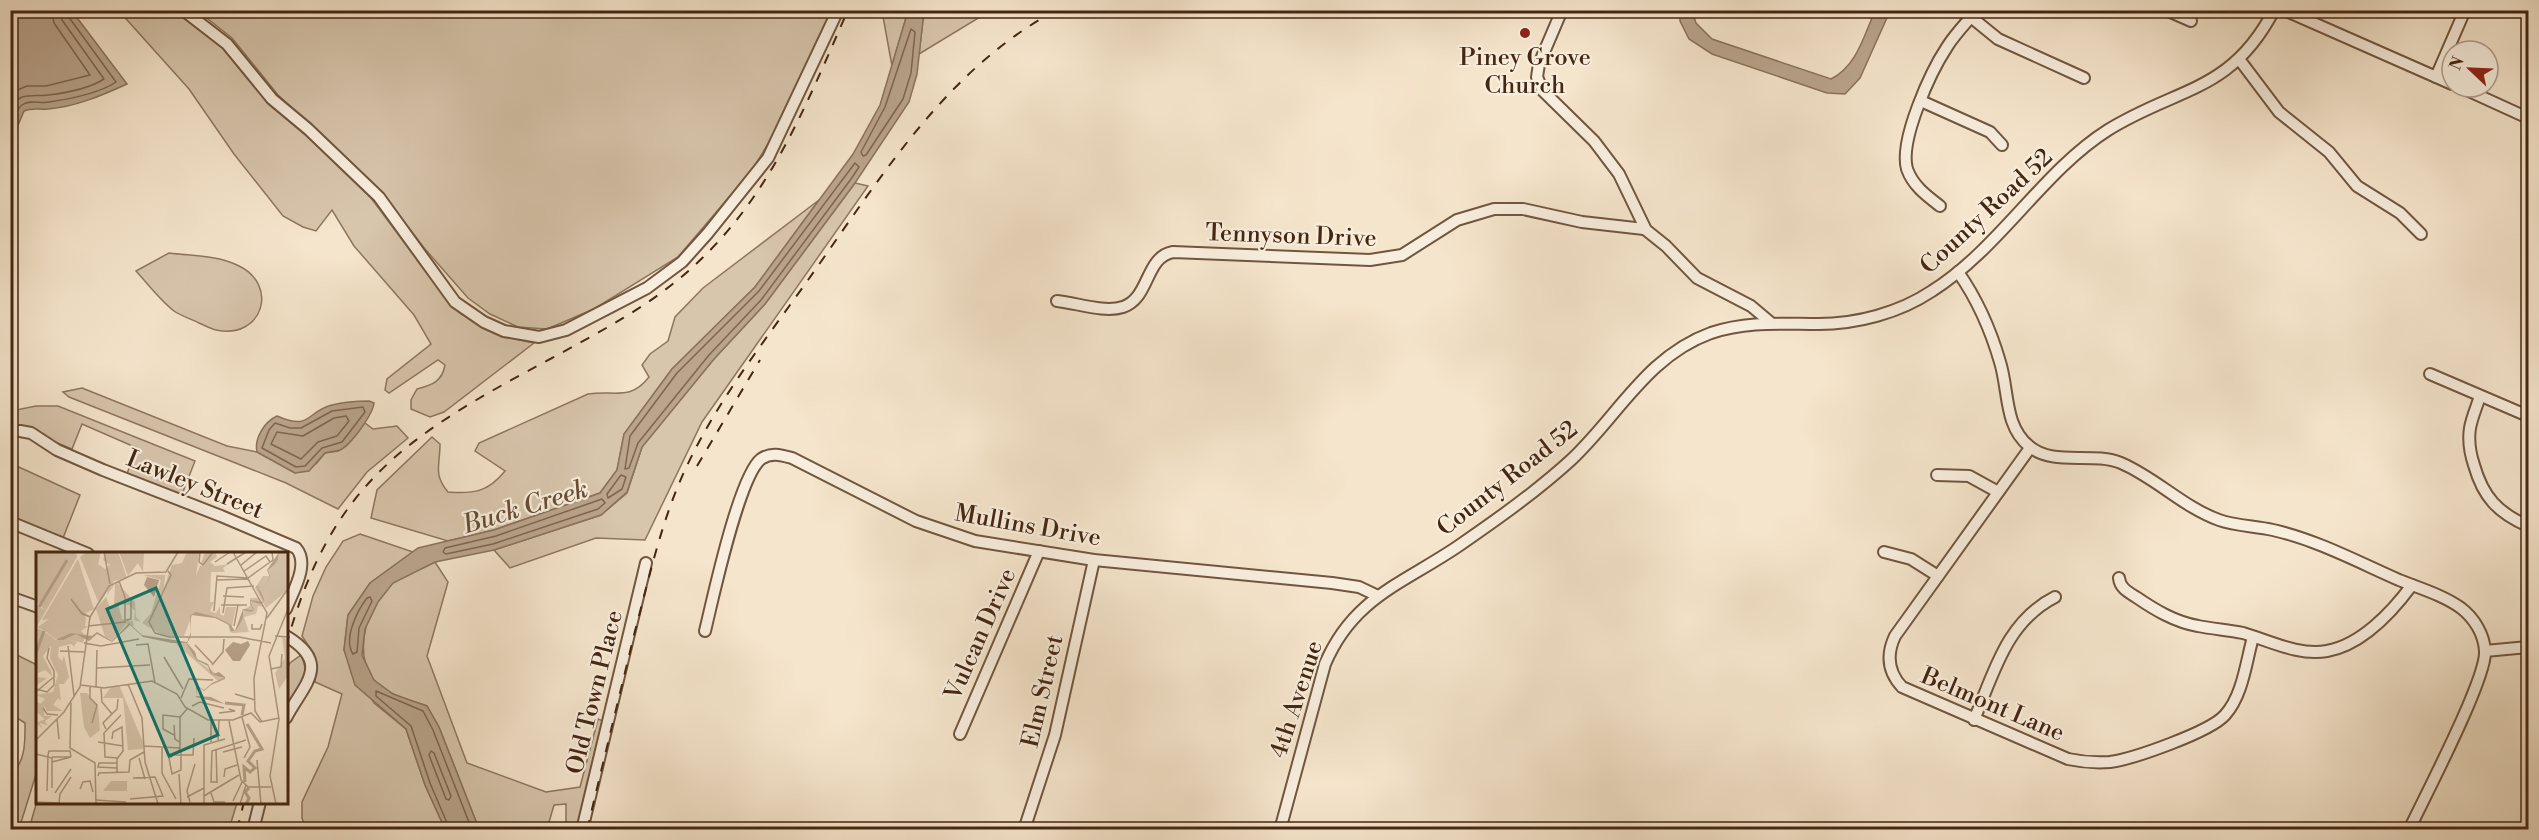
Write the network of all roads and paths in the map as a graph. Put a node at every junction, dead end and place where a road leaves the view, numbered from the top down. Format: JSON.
{"nodes":[{"id":1,"x":183,"y":10,"type":"edge"},
{"id":2,"x":838,"y":10,"type":"edge"},
{"id":3,"x":1562,"y":10,"type":"edge"},
{"id":4,"x":2166,"y":10,"type":"edge"},
{"id":5,"x":2274,"y":10,"type":"edge"},
{"id":6,"x":2284,"y":10,"type":"edge"},
{"id":7,"x":2464,"y":10,"type":"edge"},
{"id":8,"x":1974,"y":14,"type":"edge"},
{"id":9,"x":2191,"y":21,"type":"dead end"},
{"id":10,"x":2239,"y":59,"type":"junction"},
{"id":11,"x":2436,"y":77,"type":"junction"},
{"id":12,"x":2084,"y":78,"type":"dead end"},
{"id":13,"x":2440,"y":79,"type":"edge"},
{"id":14,"x":2487,"y":99,"type":"edge"},
{"id":15,"x":1921,"y":101,"type":"junction"},
{"id":16,"x":2529,"y":118,"type":"edge"},
{"id":17,"x":2002,"y":145,"type":"dead end"},
{"id":18,"x":1940,"y":207,"type":"dead end"},
{"id":19,"x":1644,"y":229,"type":"junction"},
{"id":20,"x":2421,"y":234,"type":"dead end"},
{"id":21,"x":1958,"y":272,"type":"junction"},
{"id":22,"x":1057,"y":301,"type":"dead end"},
{"id":23,"x":1770,"y":322,"type":"junction"},
{"id":24,"x":2430,"y":375,"type":"dead end"},
{"id":25,"x":2480,"y":396,"type":"junction"},
{"id":26,"x":2529,"y":416,"type":"edge"},
{"id":27,"x":21,"y":430,"type":"dead end"},
{"id":28,"x":2031,"y":448,"type":"junction"},
{"id":29,"x":1937,"y":474,"type":"dead end"},
{"id":30,"x":1998,"y":492,"type":"junction"},
{"id":31,"x":10,"y":522,"type":"edge"},
{"id":32,"x":2529,"y":526,"type":"edge"},
{"id":33,"x":83,"y":552,"type":"edge"},
{"id":34,"x":1039,"y":552,"type":"junction"},
{"id":35,"x":1884,"y":552,"type":"dead end"},
{"id":36,"x":1094,"y":560,"type":"junction"},
{"id":37,"x":646,"y":564,"type":"dead end"},
{"id":38,"x":1938,"y":576,"type":"junction"},
{"id":39,"x":2119,"y":578,"type":"dead end"},
{"id":40,"x":2412,"y":585,"type":"junction"},
{"id":41,"x":1378,"y":596,"type":"junction"},
{"id":42,"x":10,"y":597,"type":"edge"},
{"id":43,"x":2055,"y":597,"type":"dead end"},
{"id":44,"x":288,"y":603,"type":"edge"},
{"id":45,"x":36,"y":606,"type":"edge"},
{"id":46,"x":705,"y":631,"type":"dead end"},
{"id":47,"x":2253,"y":637,"type":"junction"},
{"id":48,"x":288,"y":638,"type":"edge"},
{"id":49,"x":2529,"y":647,"type":"edge"},
{"id":50,"x":2485,"y":651,"type":"junction"},
{"id":51,"x":288,"y":715,"type":"edge"},
{"id":52,"x":1974,"y":720,"type":"junction"},
{"id":53,"x":960,"y":734,"type":"dead end"},
{"id":54,"x":260,"y":804,"type":"edge"},
{"id":55,"x":253,"y":830,"type":"edge"},
{"id":56,"x":582,"y":830,"type":"edge"},
{"id":57,"x":1024,"y":830,"type":"edge"},
{"id":58,"x":1280,"y":830,"type":"edge"},
{"id":59,"x":2409,"y":830,"type":"edge"}],
"edges":[{"from":1,"to":2,"type":"street"},
{"from":3,"to":19,"type":"street"},
{"from":4,"to":9,"type":"street"},
{"from":5,"to":10,"type":"street","name":"County Road 52"},
{"from":6,"to":11,"type":"street"},
{"from":7,"to":11,"type":"street"},
{"from":8,"to":12,"type":"street"},
{"from":8,"to":15,"type":"street"},
{"from":10,"to":20,"type":"street"},
{"from":10,"to":21,"type":"street","name":"County Road 52"},
{"from":11,"to":13,"type":"street"},
{"from":14,"to":16,"type":"street"},
{"from":15,"to":17,"type":"street"},
{"from":15,"to":18,"type":"street"},
{"from":19,"to":22,"type":"street","name":"Tennyson Drive"},
{"from":19,"to":23,"type":"street"},
{"from":21,"to":23,"type":"street","name":"County Road 52"},
{"from":21,"to":28,"type":"street"},
{"from":23,"to":41,"type":"street","name":"County Road 52"},
{"from":24,"to":25,"type":"street"},
{"from":25,"to":26,"type":"street"},
{"from":25,"to":32,"type":"street"},
{"from":27,"to":44,"type":"street","name":"Lawley Street"},
{"from":28,"to":30,"type":"street","name":"Belmont Lane"},
{"from":28,"to":40,"type":"street"},
{"from":29,"to":30,"type":"street"},
{"from":30,"to":38,"type":"street","name":"Belmont Lane"},
{"from":31,"to":33,"type":"street"},
{"from":34,"to":36,"type":"street","name":"Mullins Drive"},
{"from":34,"to":46,"type":"street","name":"Mullins Drive"},
{"from":34,"to":53,"type":"street","name":"Vulcan Drive"},
{"from":35,"to":38,"type":"street"},
{"from":36,"to":41,"type":"street","name":"Mullins Drive"},
{"from":36,"to":57,"type":"street","name":"Elm Street"},
{"from":37,"to":56,"type":"street","name":"Old Town Place"},
{"from":38,"to":52,"type":"street","name":"Belmont Lane"},
{"from":39,"to":47,"type":"street"},
{"from":40,"to":47,"type":"street"},
{"from":40,"to":50,"type":"street"},
{"from":41,"to":58,"type":"street","name":"4th Avenue"},
{"from":42,"to":45,"type":"street"},
{"from":43,"to":52,"type":"street"},
{"from":47,"to":52,"type":"street","name":"Belmont Lane"},
{"from":48,"to":51,"type":"street"},
{"from":49,"to":50,"type":"street"},
{"from":50,"to":59,"type":"street"},
{"from":54,"to":55,"type":"street"}]}
